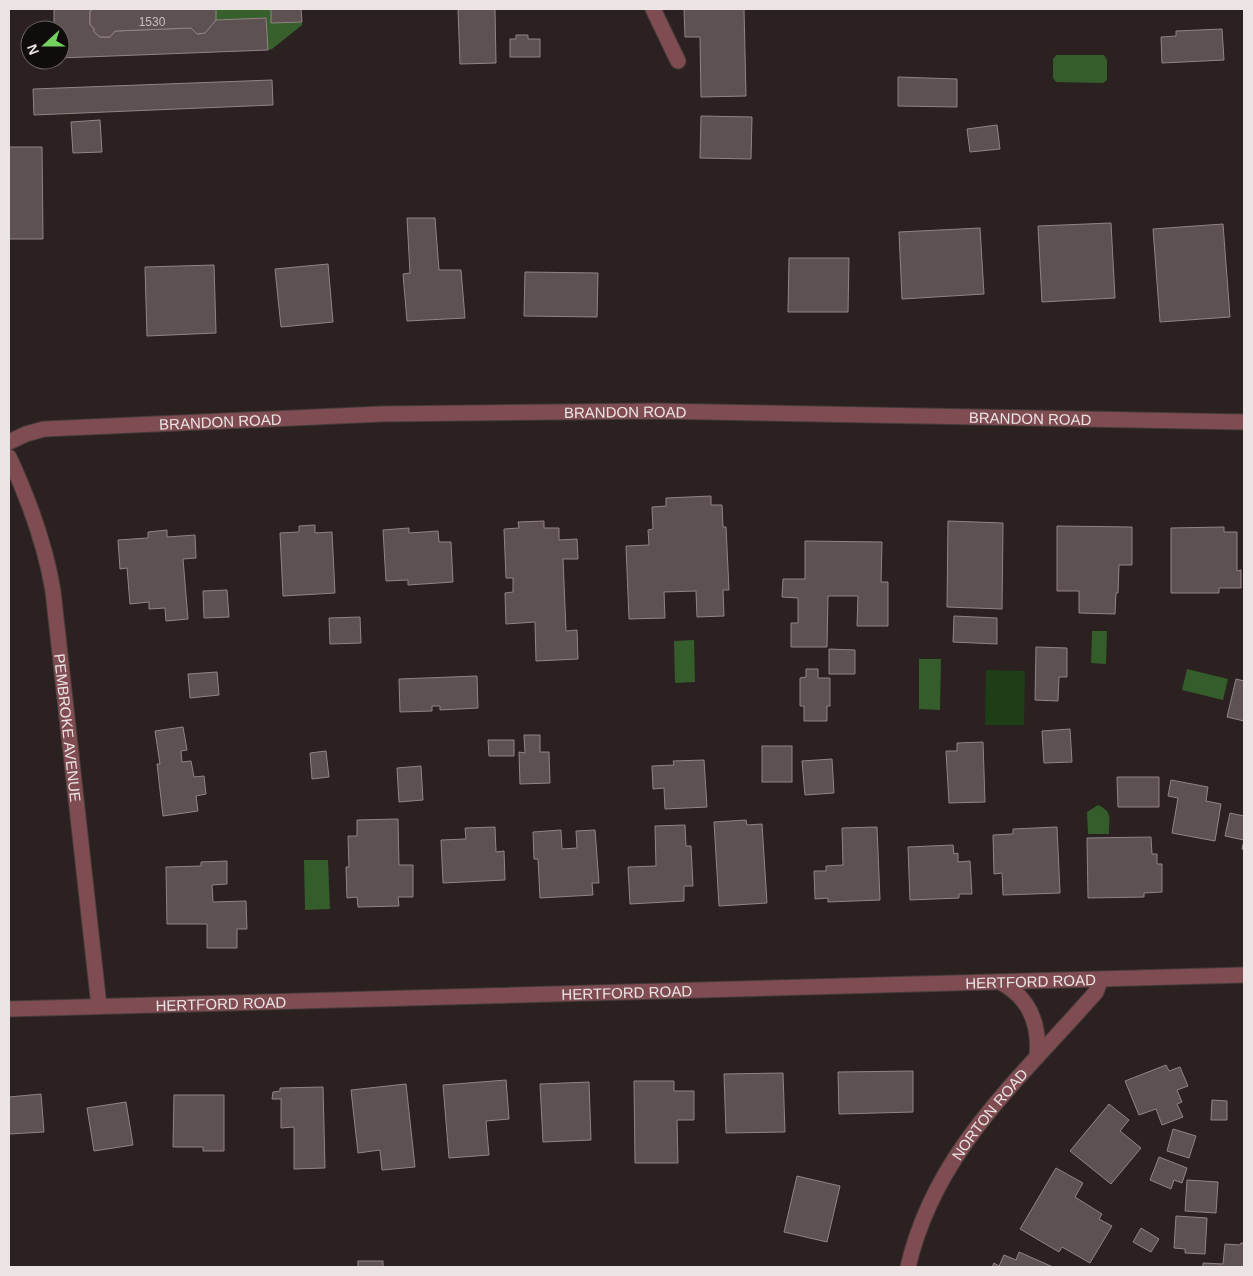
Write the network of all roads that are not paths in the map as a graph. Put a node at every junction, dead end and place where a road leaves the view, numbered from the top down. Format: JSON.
{"nodes":[{"id":1,"x":653,"y":9,"type":"edge"},
{"id":2,"x":678,"y":61,"type":"dead end"},
{"id":3,"x":1244,"y":422,"type":"edge"},
{"id":4,"x":9,"y":442,"type":"edge"},
{"id":5,"x":9,"y":457,"type":"edge"},
{"id":6,"x":1244,"y":975,"type":"edge"},
{"id":7,"x":1101,"y":980,"type":"junction"},
{"id":8,"x":1000,"y":982,"type":"junction"},
{"id":9,"x":98,"y":1006,"type":"junction"},
{"id":10,"x":9,"y":1009,"type":"edge"},
{"id":11,"x":1036,"y":1057,"type":"junction"},
{"id":12,"x":908,"y":1267,"type":"edge"}],
"edges":[{"from":1,"to":2,"type":"street"},
{"from":3,"to":4,"type":"street","name":"BRANDON ROAD"},
{"from":5,"to":9,"type":"street","name":"PEMBROKE AVENUE"},
{"from":6,"to":7,"type":"street","name":"HERTFORD ROAD"},
{"from":7,"to":8,"type":"street","name":"HERTFORD ROAD"},
{"from":7,"to":11,"type":"street","name":"NORTON ROAD"},
{"from":8,"to":9,"type":"street","name":"HERTFORD ROAD"},
{"from":8,"to":11,"type":"street"},
{"from":9,"to":10,"type":"street","name":"HERTFORD ROAD"},
{"from":11,"to":12,"type":"street","name":"NORTON ROAD"}]}
